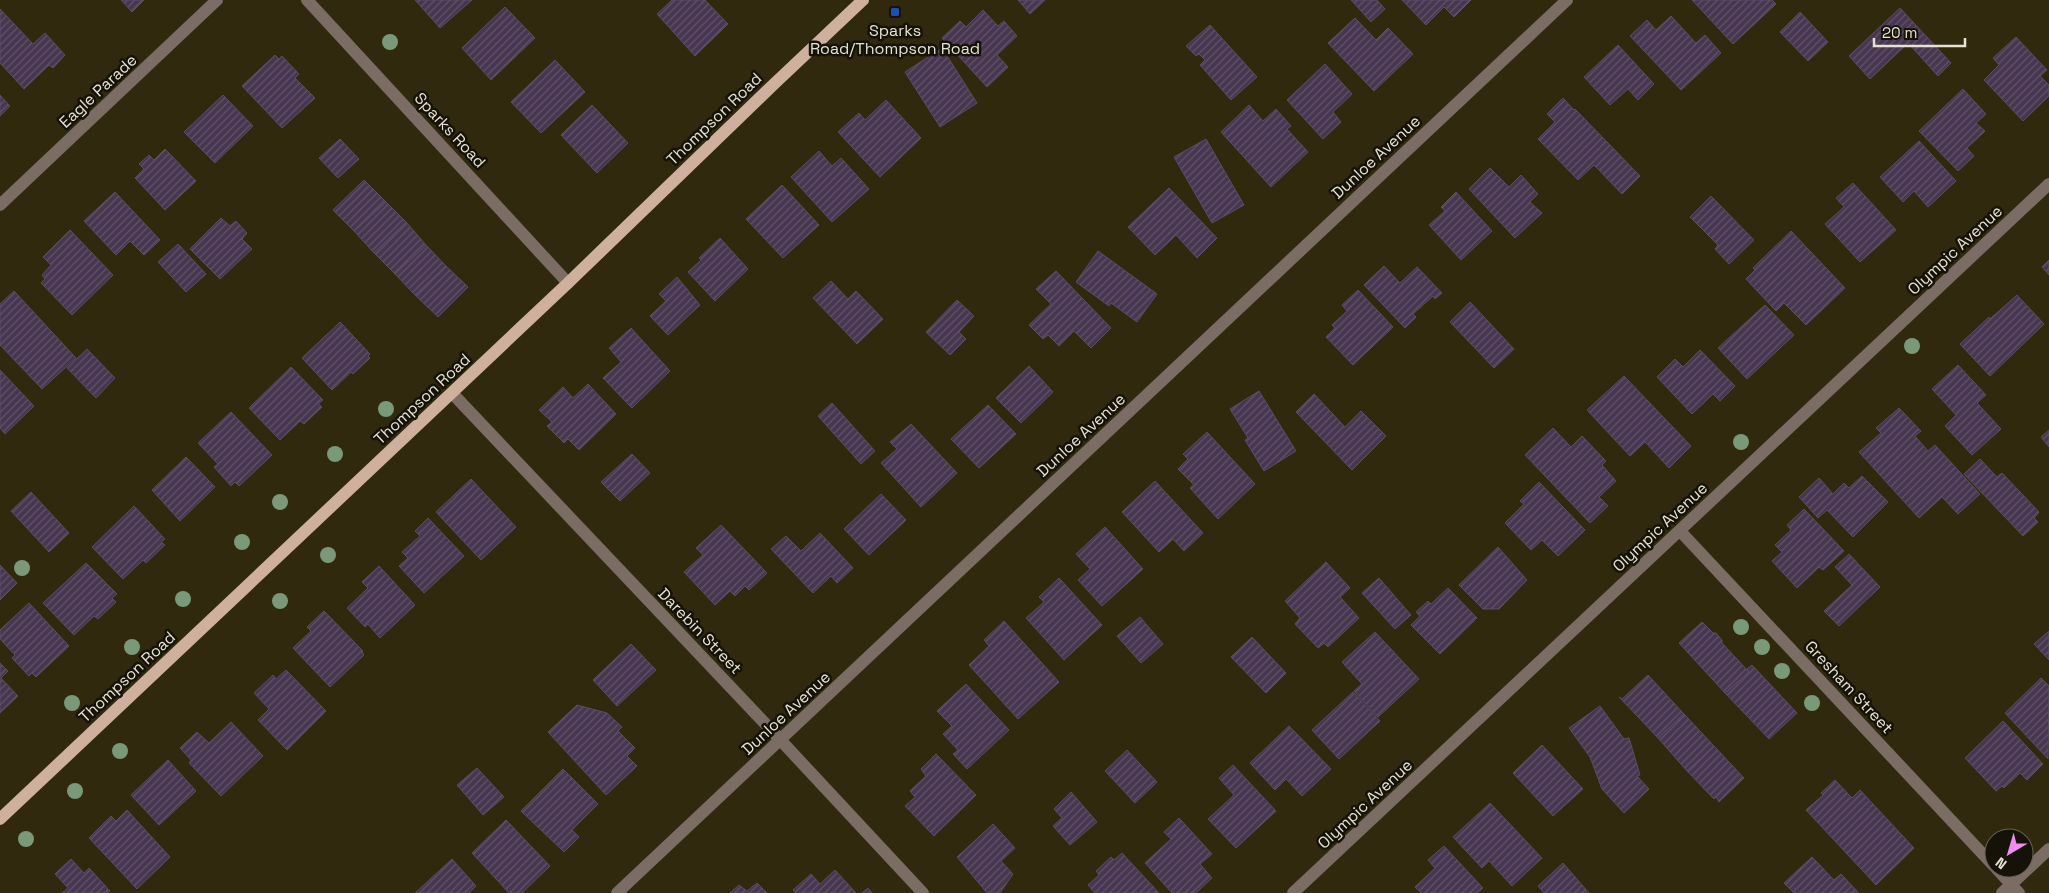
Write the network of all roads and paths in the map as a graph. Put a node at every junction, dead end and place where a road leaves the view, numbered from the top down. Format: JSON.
{"nodes":[{"id":1,"x":217,"y":0,"type":"edge"},
{"id":2,"x":307,"y":0,"type":"edge"},
{"id":3,"x":864,"y":0,"type":"edge"},
{"id":4,"x":1567,"y":0,"type":"edge"},
{"id":5,"x":2049,"y":184,"type":"edge"},
{"id":6,"x":0,"y":205,"type":"edge"},
{"id":7,"x":568,"y":283,"type":"junction"},
{"id":8,"x":452,"y":393,"type":"junction"},
{"id":9,"x":1680,"y":531,"type":"junction"},
{"id":10,"x":781,"y":740,"type":"junction"},
{"id":11,"x":0,"y":819,"type":"edge"},
{"id":12,"x":2049,"y":849,"type":"edge"},
{"id":13,"x":1984,"y":855,"type":"edge"},
{"id":14,"x":2003,"y":878,"type":"edge"},
{"id":15,"x":2011,"y":890,"type":"edge"},
{"id":16,"x":617,"y":893,"type":"edge"},
{"id":17,"x":923,"y":893,"type":"edge"},
{"id":18,"x":1293,"y":893,"type":"edge"}],
"edges":[{"from":1,"to":6,"type":"street","name":"Eagle Parade"},
{"from":2,"to":7,"type":"street","name":"Sparks Road"},
{"from":3,"to":7,"type":"main road","name":"Thompson Road"},
{"from":4,"to":10,"type":"street","name":"Dunloe Avenue"},
{"from":5,"to":9,"type":"street","name":"Olympic Avenue"},
{"from":7,"to":8,"type":"main road","name":"Thompson Road"},
{"from":8,"to":10,"type":"street","name":"Darebin Street"},
{"from":8,"to":11,"type":"main road","name":"Thompson Road"},
{"from":9,"to":13,"type":"street","name":"Gresham Street"},
{"from":9,"to":18,"type":"street","name":"Olympic Avenue"},
{"from":10,"to":16,"type":"street","name":"Dunloe Avenue"},
{"from":10,"to":17,"type":"street","name":"Darebin Street"},
{"from":12,"to":15,"type":"street"},
{"from":14,"to":15,"type":"street","name":"Gresham Street"}]}
